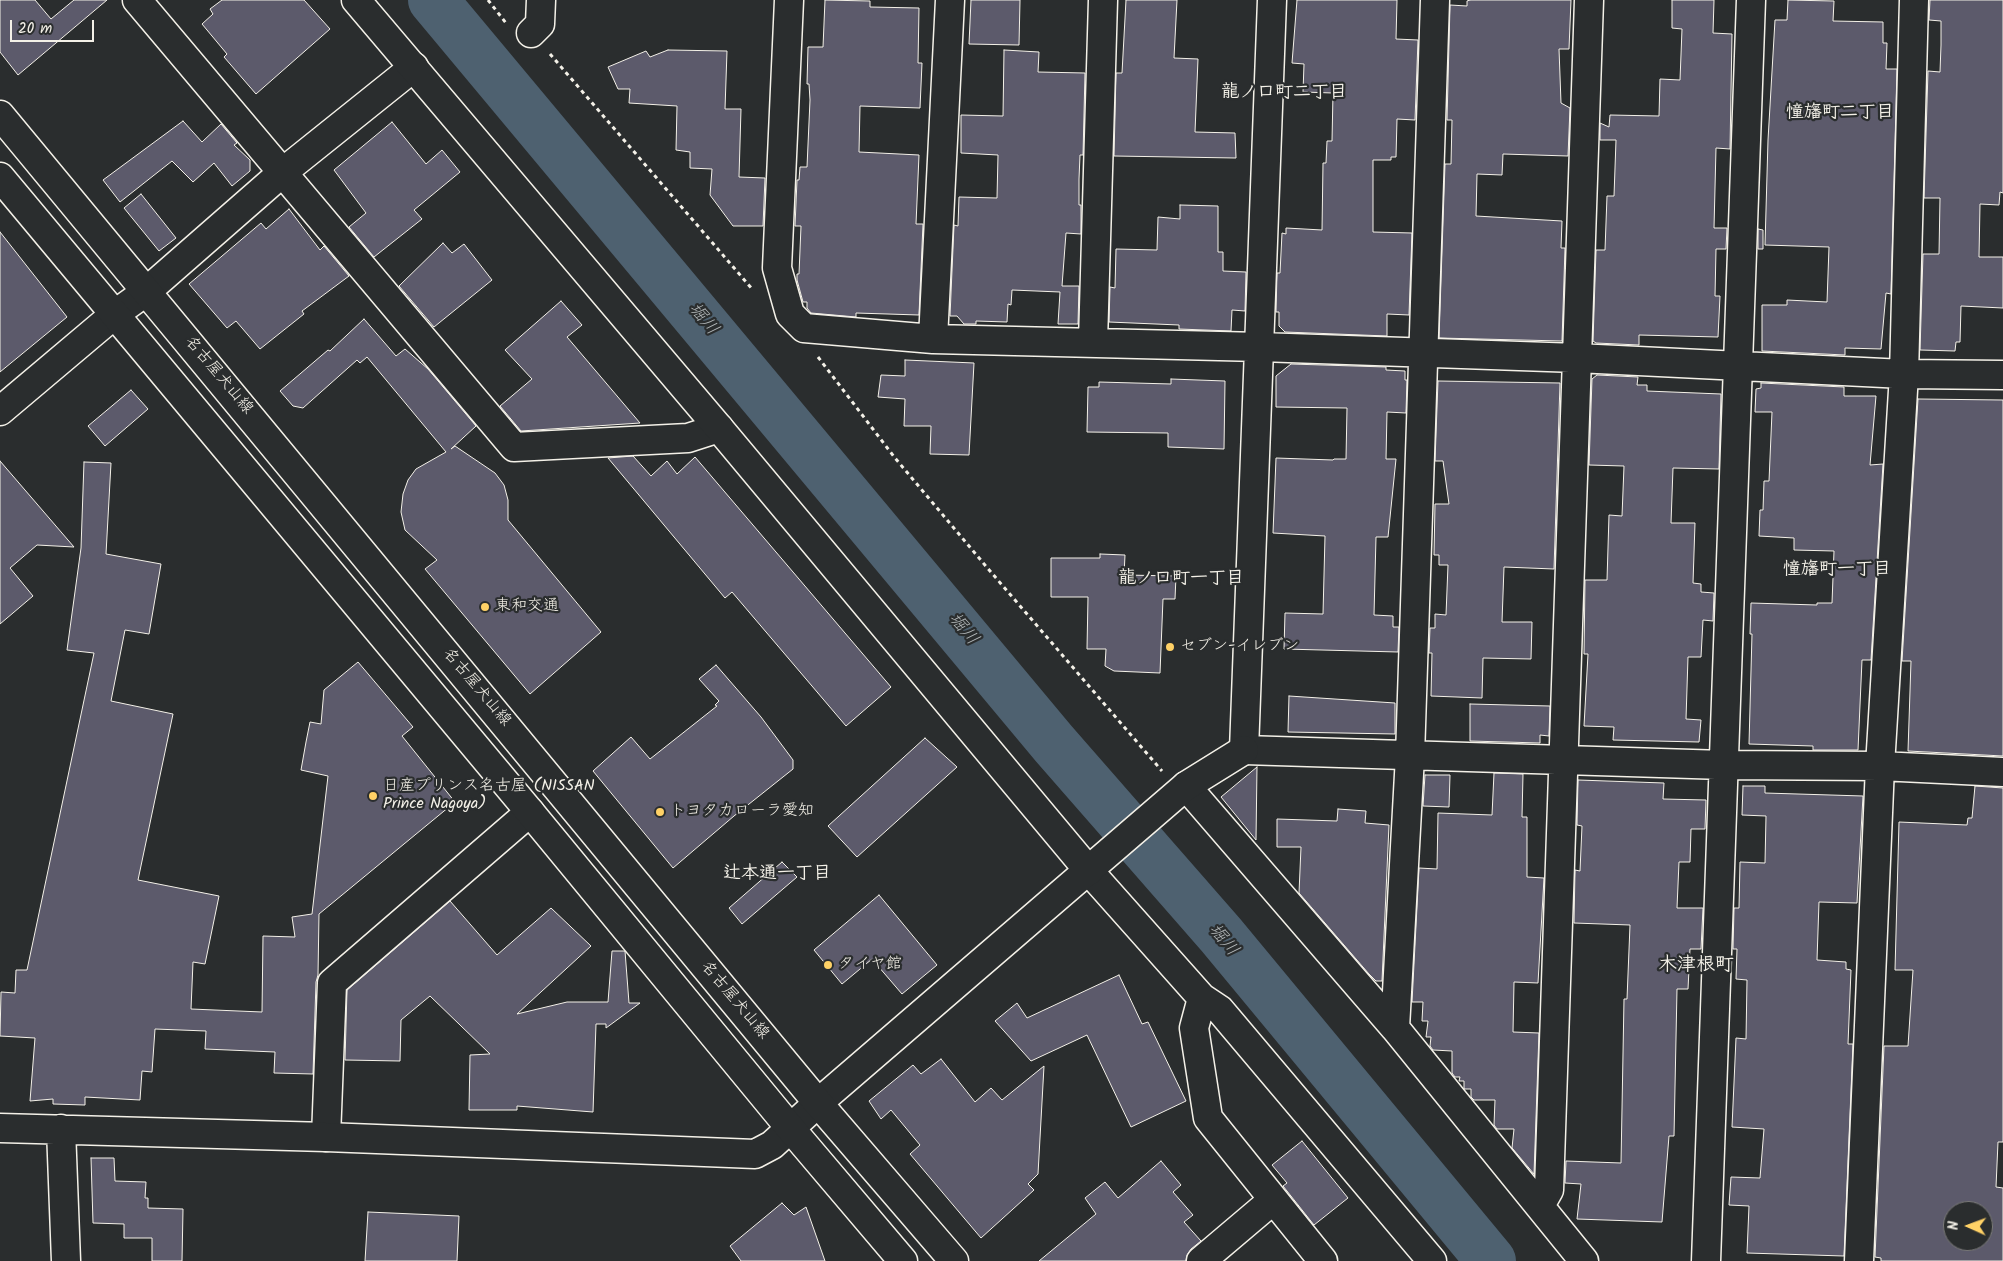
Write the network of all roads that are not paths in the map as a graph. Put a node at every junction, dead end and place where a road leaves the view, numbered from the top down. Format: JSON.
{"nodes":[{"id":1,"x":137,"y":0,"type":"edge"},
{"id":2,"x":356,"y":0,"type":"edge"},
{"id":3,"x":541,"y":0,"type":"edge"},
{"id":4,"x":789,"y":0,"type":"edge"},
{"id":5,"x":950,"y":0,"type":"edge"},
{"id":6,"x":1103,"y":0,"type":"edge"},
{"id":7,"x":1272,"y":0,"type":"edge"},
{"id":8,"x":1435,"y":0,"type":"edge"},
{"id":9,"x":1589,"y":0,"type":"edge"},
{"id":10,"x":1751,"y":0,"type":"edge"},
{"id":11,"x":1914,"y":0,"type":"edge"},
{"id":12,"x":531,"y":32,"type":"road end"},
{"id":13,"x":414,"y":67,"type":"junction"},
{"id":14,"x":0,"y":115,"type":"edge"},
{"id":15,"x":283,"y":172,"type":"junction"},
{"id":16,"x":0,"y":178,"type":"edge"},
{"id":17,"x":148,"y":291,"type":"junction"},
{"id":18,"x":114,"y":314,"type":"junction"},
{"id":19,"x":933,"y":339,"type":"junction"},
{"id":20,"x":1093,"y":342,"type":"junction"},
{"id":21,"x":1260,"y":347,"type":"junction"},
{"id":22,"x":1423,"y":354,"type":"junction"},
{"id":23,"x":1577,"y":358,"type":"junction"},
{"id":24,"x":1738,"y":365,"type":"junction"},
{"id":25,"x":1904,"y":374,"type":"junction"},
{"id":26,"x":2003,"y":376,"type":"edge"},
{"id":27,"x":0,"y":411,"type":"edge"},
{"id":28,"x":719,"y":428,"type":"junction"},
{"id":29,"x":1244,"y":750,"type":"junction"},
{"id":30,"x":1410,"y":756,"type":"junction"},
{"id":31,"x":1564,"y":760,"type":"junction"},
{"id":32,"x":1724,"y":765,"type":"junction"},
{"id":33,"x":1880,"y":766,"type":"junction"},
{"id":34,"x":2003,"y":772,"type":"edge"},
{"id":35,"x":1176,"y":781,"type":"junction"},
{"id":36,"x":530,"y":812,"type":"junction"},
{"id":37,"x":1089,"y":871,"type":"junction"},
{"id":38,"x":1202,"y":998,"type":"junction"},
{"id":39,"x":1395,"y":1028,"type":"junction"},
{"id":40,"x":818,"y":1103,"type":"junction"},
{"id":41,"x":0,"y":1128,"type":"edge"},
{"id":42,"x":61,"y":1129,"type":"junction"},
{"id":43,"x":790,"y":1129,"type":"junction"},
{"id":44,"x":326,"y":1138,"type":"junction"},
{"id":45,"x":1273,"y":1200,"type":"junction"},
{"id":46,"x":1540,"y":1206,"type":"junction"},
{"id":47,"x":66,"y":1261,"type":"edge"},
{"id":48,"x":903,"y":1261,"type":"edge"},
{"id":49,"x":954,"y":1261,"type":"edge"},
{"id":50,"x":1201,"y":1261,"type":"edge"},
{"id":51,"x":1323,"y":1261,"type":"edge"},
{"id":52,"x":1432,"y":1261,"type":"edge"},
{"id":53,"x":1584,"y":1261,"type":"edge"},
{"id":54,"x":1706,"y":1261,"type":"edge"},
{"id":55,"x":1859,"y":1261,"type":"edge"}],
"edges":[{"from":1,"to":15,"type":"street"},
{"from":2,"to":13,"type":"street"},
{"from":3,"to":12,"type":"street"},
{"from":4,"to":19,"type":"street"},
{"from":5,"to":19,"type":"street"},
{"from":6,"to":20,"type":"street"},
{"from":7,"to":21,"type":"street"},
{"from":8,"to":22,"type":"street"},
{"from":9,"to":23,"type":"street"},
{"from":10,"to":24,"type":"street"},
{"from":11,"to":25,"type":"street"},
{"from":13,"to":15,"type":"street"},
{"from":13,"to":28,"type":"street"},
{"from":14,"to":17,"type":"street","name":"名古屋犬山線"},
{"from":15,"to":17,"type":"street"},
{"from":15,"to":28,"type":"street"},
{"from":16,"to":18,"type":"street"},
{"from":17,"to":18,"type":"street"},
{"from":17,"to":40,"type":"street","name":"名古屋犬山線"},
{"from":18,"to":27,"type":"street"},
{"from":18,"to":36,"type":"street"},
{"from":19,"to":20,"type":"street"},
{"from":20,"to":21,"type":"street"},
{"from":21,"to":22,"type":"street"},
{"from":21,"to":29,"type":"street"},
{"from":22,"to":23,"type":"street"},
{"from":22,"to":30,"type":"street"},
{"from":23,"to":24,"type":"street"},
{"from":23,"to":31,"type":"street"},
{"from":24,"to":25,"type":"street"},
{"from":24,"to":32,"type":"street"},
{"from":25,"to":26,"type":"street"},
{"from":25,"to":33,"type":"street"},
{"from":28,"to":37,"type":"street"},
{"from":29,"to":30,"type":"street"},
{"from":29,"to":35,"type":"street"},
{"from":30,"to":31,"type":"street"},
{"from":30,"to":39,"type":"street"},
{"from":31,"to":32,"type":"street"},
{"from":31,"to":46,"type":"street"},
{"from":32,"to":33,"type":"street"},
{"from":32,"to":54,"type":"street"},
{"from":33,"to":34,"type":"street"},
{"from":33,"to":55,"type":"street"},
{"from":35,"to":37,"type":"street"},
{"from":35,"to":39,"type":"street"},
{"from":36,"to":43,"type":"street"},
{"from":36,"to":44,"type":"street"},
{"from":37,"to":38,"type":"street"},
{"from":37,"to":40,"type":"street"},
{"from":38,"to":45,"type":"street"},
{"from":38,"to":52,"type":"street"},
{"from":39,"to":46,"type":"street"},
{"from":40,"to":43,"type":"street"},
{"from":40,"to":49,"type":"street","name":"名古屋犬山線"},
{"from":41,"to":42,"type":"street"},
{"from":42,"to":44,"type":"street"},
{"from":42,"to":47,"type":"street"},
{"from":43,"to":44,"type":"street"},
{"from":43,"to":48,"type":"street"},
{"from":45,"to":50,"type":"street"},
{"from":45,"to":51,"type":"street"},
{"from":46,"to":53,"type":"street"}]}
